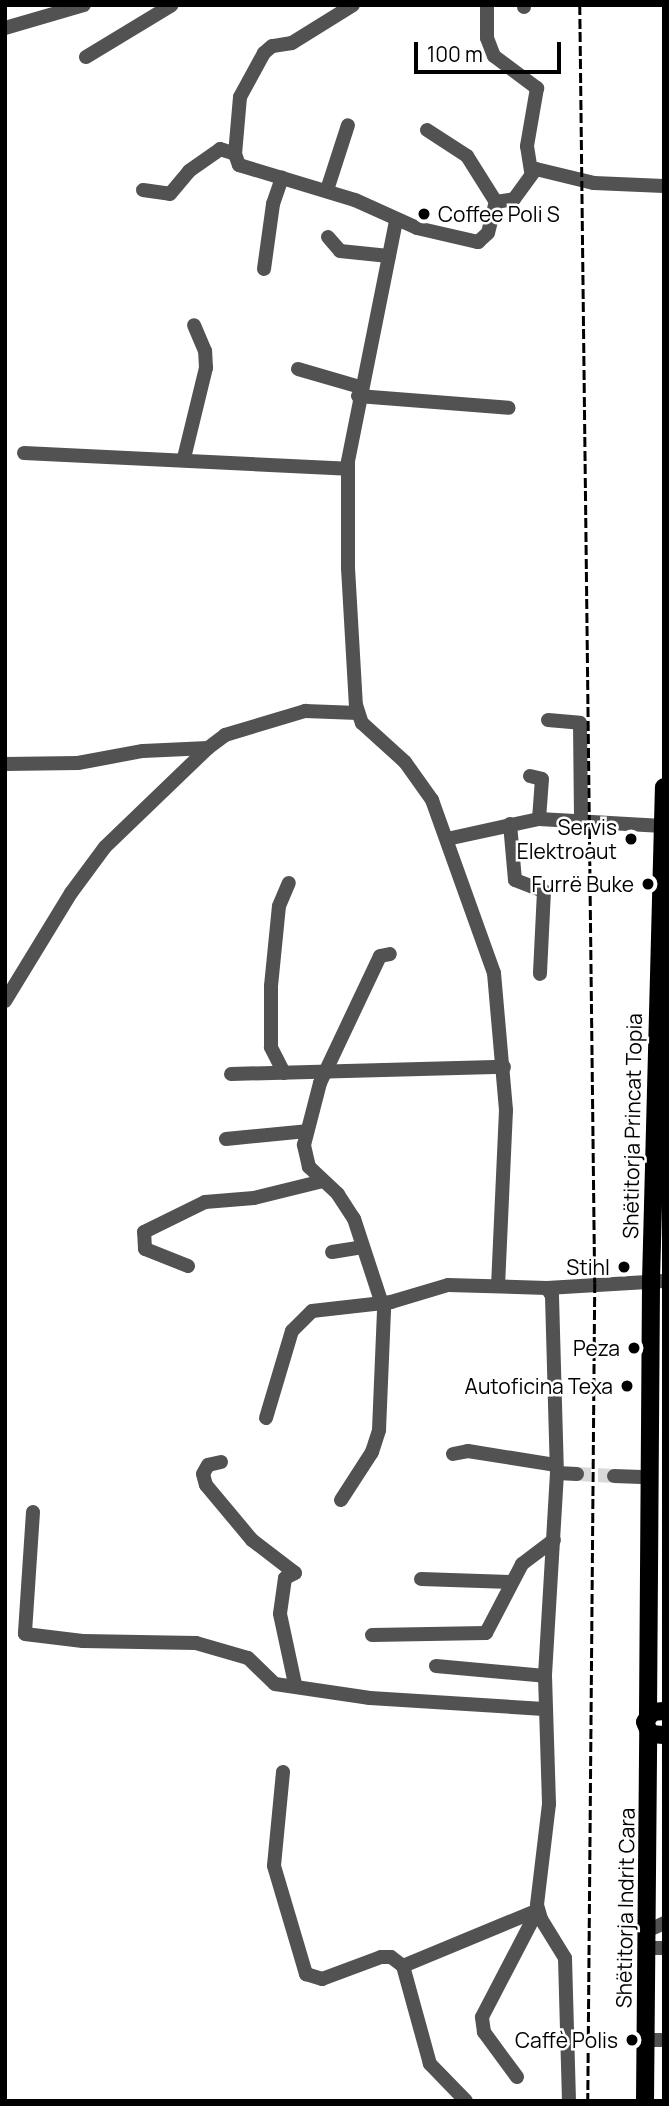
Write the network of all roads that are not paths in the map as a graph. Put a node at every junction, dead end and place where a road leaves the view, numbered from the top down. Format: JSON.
{"nodes":[{"id":1,"x":84,"y":5,"type":"edge"},
{"id":2,"x":172,"y":5,"type":"edge"},
{"id":3,"x":353,"y":5,"type":"edge"},
{"id":4,"x":487,"y":5,"type":"edge"},
{"id":5,"x":5,"y":28,"type":"edge"},
{"id":6,"x":86,"y":57,"type":"dead end"},
{"id":7,"x":348,"y":125,"type":"dead end"},
{"id":8,"x":427,"y":130,"type":"dead end"},
{"id":9,"x":235,"y":154,"type":"junction"},
{"id":10,"x":531,"y":171,"type":"junction"},
{"id":11,"x":282,"y":178,"type":"junction"},
{"id":12,"x":664,"y":186,"type":"edge"},
{"id":13,"x":143,"y":190,"type":"dead end"},
{"id":14,"x":327,"y":190,"type":"junction"},
{"id":15,"x":496,"y":202,"type":"junction"},
{"id":16,"x":396,"y":221,"type":"junction"},
{"id":17,"x":328,"y":237,"type":"dead end"},
{"id":18,"x":389,"y":256,"type":"junction"},
{"id":19,"x":264,"y":269,"type":"dead end"},
{"id":20,"x":194,"y":325,"type":"dead end"},
{"id":21,"x":298,"y":369,"type":"dead end"},
{"id":22,"x":359,"y":391,"type":"junction"},
{"id":23,"x":509,"y":408,"type":"dead end"},
{"id":24,"x":24,"y":453,"type":"dead end"},
{"id":25,"x":184,"y":458,"type":"junction"},
{"id":26,"x":348,"y":469,"type":"junction"},
{"id":27,"x":358,"y":713,"type":"junction"},
{"id":28,"x":548,"y":720,"type":"dead end"},
{"id":29,"x":208,"y":748,"type":"junction"},
{"id":30,"x":5,"y":764,"type":"edge"},
{"id":31,"x":530,"y":776,"type":"dead end"},
{"id":32,"x":664,"y":787,"type":"edge"},
{"id":33,"x":539,"y":819,"type":"junction"},
{"id":34,"x":581,"y":823,"type":"junction"},
{"id":35,"x":510,"y":824,"type":"junction"},
{"id":36,"x":663,"y":826,"type":"edge"},
{"id":37,"x":447,"y":839,"type":"junction"},
{"id":38,"x":289,"y":883,"type":"dead end"},
{"id":39,"x":390,"y":954,"type":"dead end"},
{"id":40,"x":540,"y":974,"type":"dead end"},
{"id":41,"x":5,"y":1001,"type":"edge"},
{"id":42,"x":504,"y":1067,"type":"junction"},
{"id":43,"x":284,"y":1073,"type":"junction"},
{"id":44,"x":231,"y":1074,"type":"dead end"},
{"id":45,"x":326,"y":1074,"type":"junction"},
{"id":46,"x":307,"y":1131,"type":"junction"},
{"id":47,"x":226,"y":1139,"type":"dead end"},
{"id":48,"x":323,"y":1181,"type":"junction"},
{"id":49,"x":363,"y":1247,"type":"junction"},
{"id":50,"x":332,"y":1252,"type":"dead end"},
{"id":51,"x":188,"y":1266,"type":"dead end"},
{"id":52,"x":657,"y":1281,"type":"edge"},
{"id":53,"x":498,"y":1284,"type":"junction"},
{"id":54,"x":553,"y":1290,"type":"junction"},
{"id":55,"x":383,"y":1301,"type":"junction"},
{"id":56,"x":657,"y":1381,"type":"edge"},
{"id":57,"x":266,"y":1418,"type":"dead end"},
{"id":58,"x":453,"y":1454,"type":"dead end"},
{"id":59,"x":221,"y":1462,"type":"dead end"},
{"id":60,"x":556,"y":1469,"type":"junction"},
{"id":61,"x":577,"y":1474,"type":"tunnel mouth"},
{"id":62,"x":614,"y":1476,"type":"tunnel mouth"},
{"id":63,"x":648,"y":1477,"type":"junction"},
{"id":64,"x":341,"y":1500,"type":"dead end"},
{"id":65,"x":33,"y":1512,"type":"dead end"},
{"id":66,"x":554,"y":1540,"type":"junction"},
{"id":67,"x":421,"y":1579,"type":"dead end"},
{"id":68,"x":512,"y":1582,"type":"junction"},
{"id":69,"x":372,"y":1635,"type":"dead end"},
{"id":70,"x":436,"y":1665,"type":"dead end"},
{"id":71,"x":545,"y":1675,"type":"junction"},
{"id":72,"x":295,"y":1684,"type":"junction"},
{"id":73,"x":544,"y":1709,"type":"junction"},
{"id":74,"x":658,"y":1723,"type":"edge"},
{"id":75,"x":284,"y":1772,"type":"dead end"},
{"id":76,"x":538,"y":1910,"type":"junction"},
{"id":77,"x":664,"y":1923,"type":"edge"},
{"id":78,"x":652,"y":1942,"type":"edge"},
{"id":79,"x":403,"y":1966,"type":"junction"},
{"id":80,"x":655,"y":2040,"type":"edge"},
{"id":81,"x":517,"y":2077,"type":"dead end"},
{"id":82,"x":466,"y":2101,"type":"edge"},
{"id":83,"x":569,"y":2101,"type":"edge"},
{"id":84,"x":645,"y":2101,"type":"edge"}],
"edges":[{"from":1,"to":5,"type":"street"},
{"from":2,"to":6,"type":"street"},
{"from":3,"to":9,"type":"street"},
{"from":4,"to":10,"type":"street"},
{"from":7,"to":14,"type":"street"},
{"from":8,"to":15,"type":"street"},
{"from":9,"to":11,"type":"street"},
{"from":9,"to":13,"type":"street"},
{"from":10,"to":12,"type":"street"},
{"from":10,"to":15,"type":"street"},
{"from":11,"to":14,"type":"street"},
{"from":11,"to":19,"type":"street"},
{"from":14,"to":16,"type":"street"},
{"from":15,"to":16,"type":"street"},
{"from":16,"to":18,"type":"street"},
{"from":17,"to":18,"type":"street"},
{"from":18,"to":22,"type":"street"},
{"from":20,"to":25,"type":"street"},
{"from":21,"to":22,"type":"street"},
{"from":22,"to":23,"type":"street"},
{"from":22,"to":26,"type":"street"},
{"from":24,"to":25,"type":"street"},
{"from":25,"to":26,"type":"street"},
{"from":26,"to":27,"type":"street"},
{"from":27,"to":29,"type":"street"},
{"from":27,"to":37,"type":"street"},
{"from":28,"to":34,"type":"street"},
{"from":29,"to":30,"type":"street"},
{"from":29,"to":41,"type":"street"},
{"from":31,"to":33,"type":"street"},
{"from":32,"to":36,"type":"main road","name":"Shëtitorja Princat Topia"},
{"from":33,"to":34,"type":"street"},
{"from":33,"to":35,"type":"street"},
{"from":34,"to":36,"type":"street"},
{"from":35,"to":37,"type":"street"},
{"from":35,"to":40,"type":"street"},
{"from":36,"to":52,"type":"main road","name":"Shëtitorja Princat Topia"},
{"from":37,"to":42,"type":"street"},
{"from":38,"to":43,"type":"street"},
{"from":39,"to":45,"type":"street"},
{"from":42,"to":45,"type":"street"},
{"from":42,"to":53,"type":"street"},
{"from":43,"to":44,"type":"street"},
{"from":43,"to":45,"type":"street"},
{"from":45,"to":46,"type":"street"},
{"from":46,"to":47,"type":"street"},
{"from":46,"to":48,"type":"street"},
{"from":48,"to":49,"type":"street"},
{"from":48,"to":51,"type":"street"},
{"from":49,"to":50,"type":"street"},
{"from":49,"to":55,"type":"street"},
{"from":52,"to":54,"type":"street"},
{"from":52,"to":56,"type":"main road","name":"Shëtitorja Princat Topia"},
{"from":53,"to":54,"type":"street"},
{"from":53,"to":55,"type":"street"},
{"from":54,"to":60,"type":"street"},
{"from":55,"to":57,"type":"street"},
{"from":55,"to":64,"type":"street"},
{"from":56,"to":63,"type":"main road","name":"Shëtitorja Princat Topia"},
{"from":58,"to":60,"type":"street"},
{"from":59,"to":72,"type":"street"},
{"from":60,"to":61,"type":"street"},
{"from":60,"to":66,"type":"street"},
{"from":62,"to":63,"type":"street"},
{"from":63,"to":74,"type":"main road","name":"Shëtitorja Princat Topia"},
{"from":65,"to":72,"type":"street"},
{"from":66,"to":68,"type":"street"},
{"from":66,"to":71,"type":"street"},
{"from":67,"to":68,"type":"street"},
{"from":68,"to":69,"type":"street"},
{"from":70,"to":71,"type":"street"},
{"from":71,"to":73,"type":"street"},
{"from":72,"to":73,"type":"street"},
{"from":73,"to":76,"type":"street"},
{"from":74,"to":78,"type":"main road","name":"Shëtitorja Indrit Cara"},
{"from":75,"to":79,"type":"street"},
{"from":76,"to":79,"type":"street"},
{"from":76,"to":81,"type":"street"},
{"from":76,"to":83,"type":"street"},
{"from":77,"to":78,"type":"street"},
{"from":78,"to":80,"type":"main road","name":"Shëtitorja Indrit Cara"},
{"from":79,"to":82,"type":"street"},
{"from":80,"to":84,"type":"main road","name":"Shëtitorja Indrit Cara"}]}
